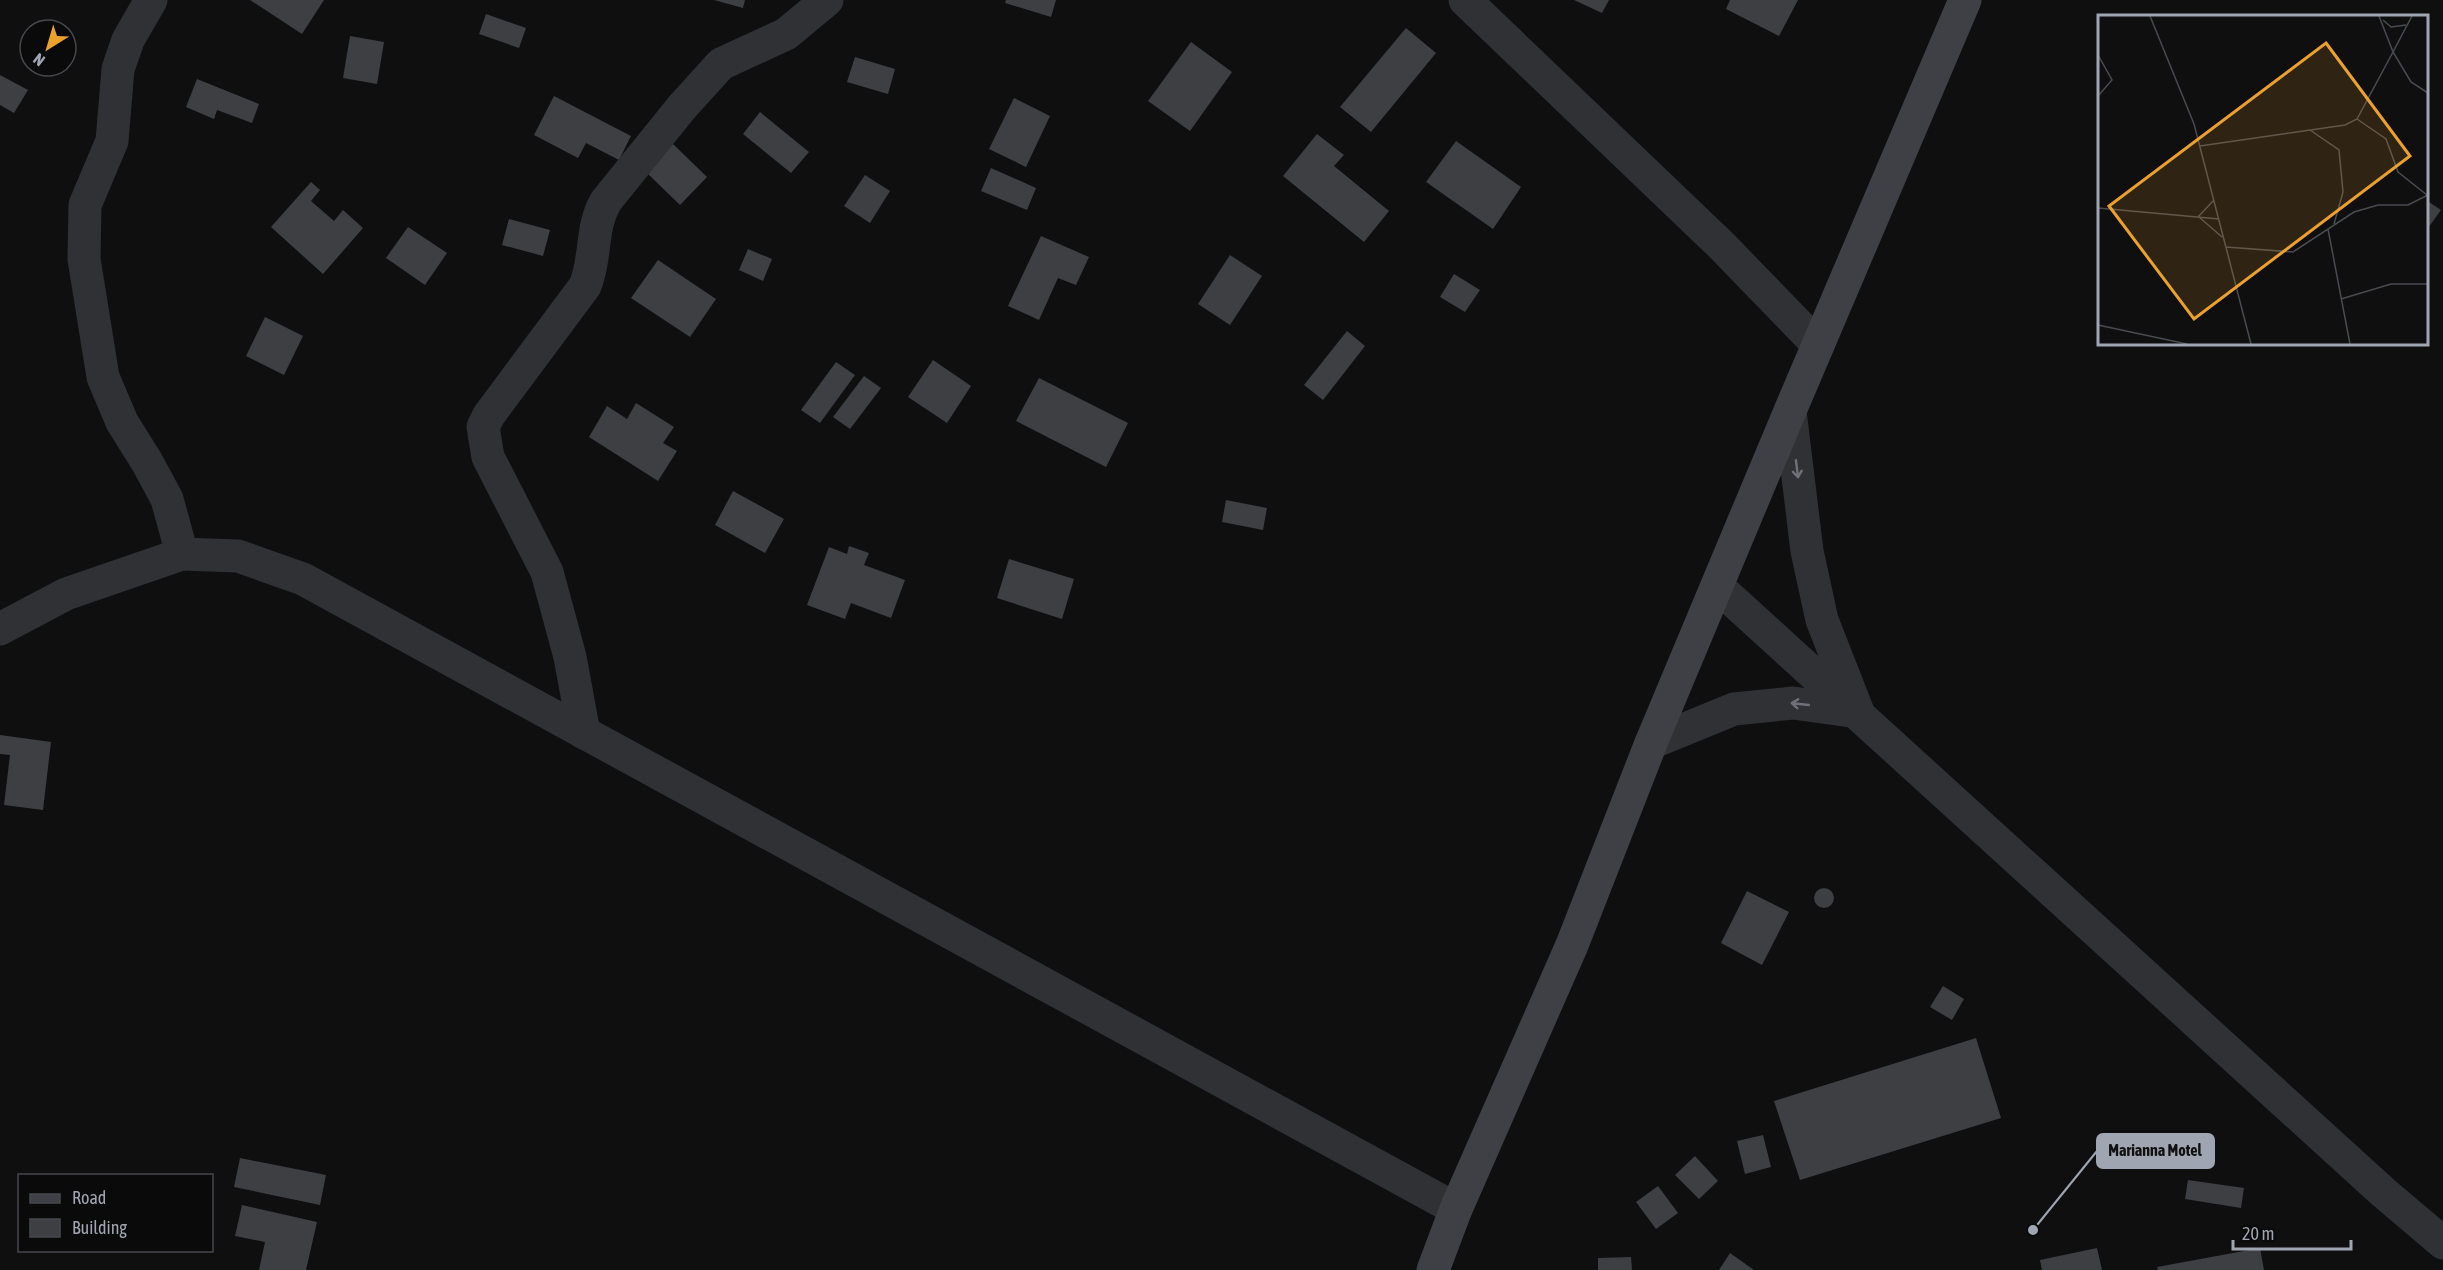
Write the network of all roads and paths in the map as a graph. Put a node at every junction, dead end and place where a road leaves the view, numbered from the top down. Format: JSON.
{"nodes":[{"id":1,"x":151,"y":0,"type":"edge"},
{"id":2,"x":827,"y":0,"type":"edge"},
{"id":3,"x":1465,"y":0,"type":"edge"},
{"id":4,"x":1965,"y":0,"type":"edge"},
{"id":5,"x":1818,"y":345,"type":"junction"},
{"id":6,"x":1790,"y":411,"type":"junction"},
{"id":7,"x":182,"y":554,"type":"junction"},
{"id":8,"x":1718,"y":587,"type":"junction"},
{"id":9,"x":0,"y":628,"type":"edge"},
{"id":10,"x":1858,"y":712,"type":"junction"},
{"id":11,"x":584,"y":733,"type":"junction"},
{"id":12,"x":1651,"y":744,"type":"junction"},
{"id":13,"x":1456,"y":1209,"type":"junction"},
{"id":14,"x":2443,"y":1243,"type":"edge"},
{"id":15,"x":1433,"y":1270,"type":"edge"}],
"edges":[{"from":1,"to":7,"type":"street"},
{"from":2,"to":11,"type":"street"},
{"from":3,"to":5,"type":"street"},
{"from":4,"to":5,"type":"main road"},
{"from":5,"to":6,"type":"main road"},
{"from":6,"to":8,"type":"main road"},
{"from":6,"to":10,"type":"street","one_way":true},
{"from":7,"to":9,"type":"street"},
{"from":7,"to":11,"type":"street"},
{"from":8,"to":10,"type":"street"},
{"from":8,"to":12,"type":"main road"},
{"from":10,"to":12,"type":"street","one_way":true},
{"from":10,"to":14,"type":"street"},
{"from":11,"to":13,"type":"street"},
{"from":12,"to":13,"type":"main road"},
{"from":13,"to":15,"type":"main road"}]}
